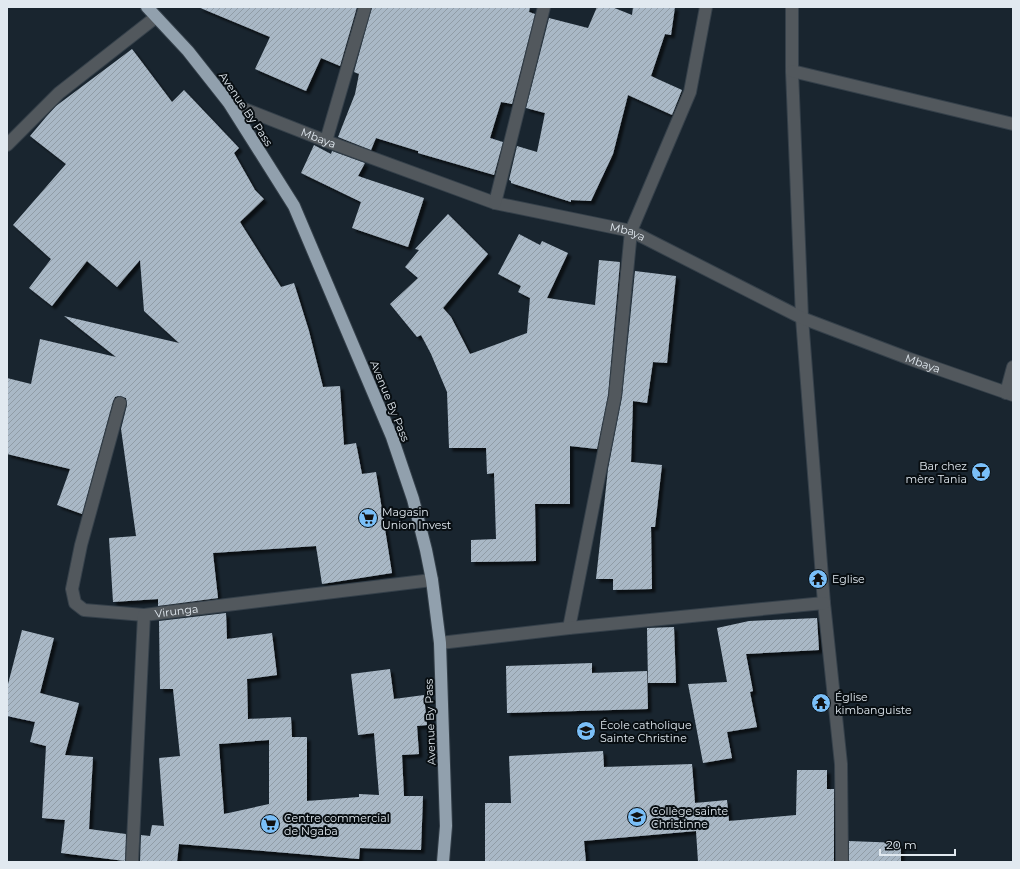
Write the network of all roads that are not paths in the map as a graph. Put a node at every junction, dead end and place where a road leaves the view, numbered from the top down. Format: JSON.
{"nodes":[{"id":1,"x":147,"y":7,"type":"edge"},
{"id":2,"x":365,"y":7,"type":"edge"},
{"id":3,"x":544,"y":7,"type":"edge"},
{"id":4,"x":706,"y":7,"type":"edge"},
{"id":5,"x":792,"y":7,"type":"edge"},
{"id":6,"x":156,"y":17,"type":"junction"},
{"id":7,"x":792,"y":71,"type":"junction"},
{"id":8,"x":229,"y":103,"type":"junction"},
{"id":9,"x":1013,"y":124,"type":"edge"},
{"id":10,"x":326,"y":141,"type":"junction"},
{"id":11,"x":7,"y":145,"type":"edge"},
{"id":12,"x":495,"y":203,"type":"junction"},
{"id":13,"x":631,"y":231,"type":"junction"},
{"id":14,"x":802,"y":318,"type":"junction"},
{"id":15,"x":1013,"y":367,"type":"edge"},
{"id":16,"x":1010,"y":394,"type":"edge"},
{"id":17,"x":120,"y":403,"type":"dead end"},
{"id":18,"x":432,"y":580,"type":"junction"},
{"id":19,"x":824,"y":603,"type":"junction"},
{"id":20,"x":144,"y":615,"type":"junction"},
{"id":21,"x":569,"y":628,"type":"junction"},
{"id":22,"x":440,"y":644,"type":"junction"},
{"id":23,"x":132,"y":862,"type":"edge"},
{"id":24,"x":443,"y":862,"type":"edge"},
{"id":25,"x":842,"y":862,"type":"edge"}],
"edges":[{"from":1,"to":6,"type":"highway","name":"Avenue By Pass"},
{"from":2,"to":10,"type":"street"},
{"from":3,"to":12,"type":"street"},
{"from":4,"to":13,"type":"street"},
{"from":5,"to":7,"type":"street"},
{"from":6,"to":8,"type":"highway","name":"Avenue By Pass"},
{"from":6,"to":11,"type":"street"},
{"from":7,"to":9,"type":"street"},
{"from":7,"to":14,"type":"street"},
{"from":8,"to":10,"type":"street","name":"Mbaya"},
{"from":8,"to":18,"type":"highway","name":"Avenue By Pass"},
{"from":10,"to":12,"type":"street","name":"Mbaya"},
{"from":12,"to":13,"type":"street","name":"Mbaya"},
{"from":13,"to":14,"type":"street","name":"Mbaya"},
{"from":13,"to":21,"type":"street"},
{"from":14,"to":16,"type":"street","name":"Mbaya"},
{"from":14,"to":19,"type":"street"},
{"from":15,"to":16,"type":"street"},
{"from":17,"to":20,"type":"street"},
{"from":18,"to":20,"type":"street","name":"Virunga"},
{"from":18,"to":22,"type":"highway","name":"Avenue By Pass"},
{"from":19,"to":21,"type":"street"},
{"from":19,"to":25,"type":"street"},
{"from":20,"to":23,"type":"street","name":"Virunga"},
{"from":21,"to":22,"type":"street"},
{"from":22,"to":24,"type":"highway","name":"Avenue By Pass"}]}
